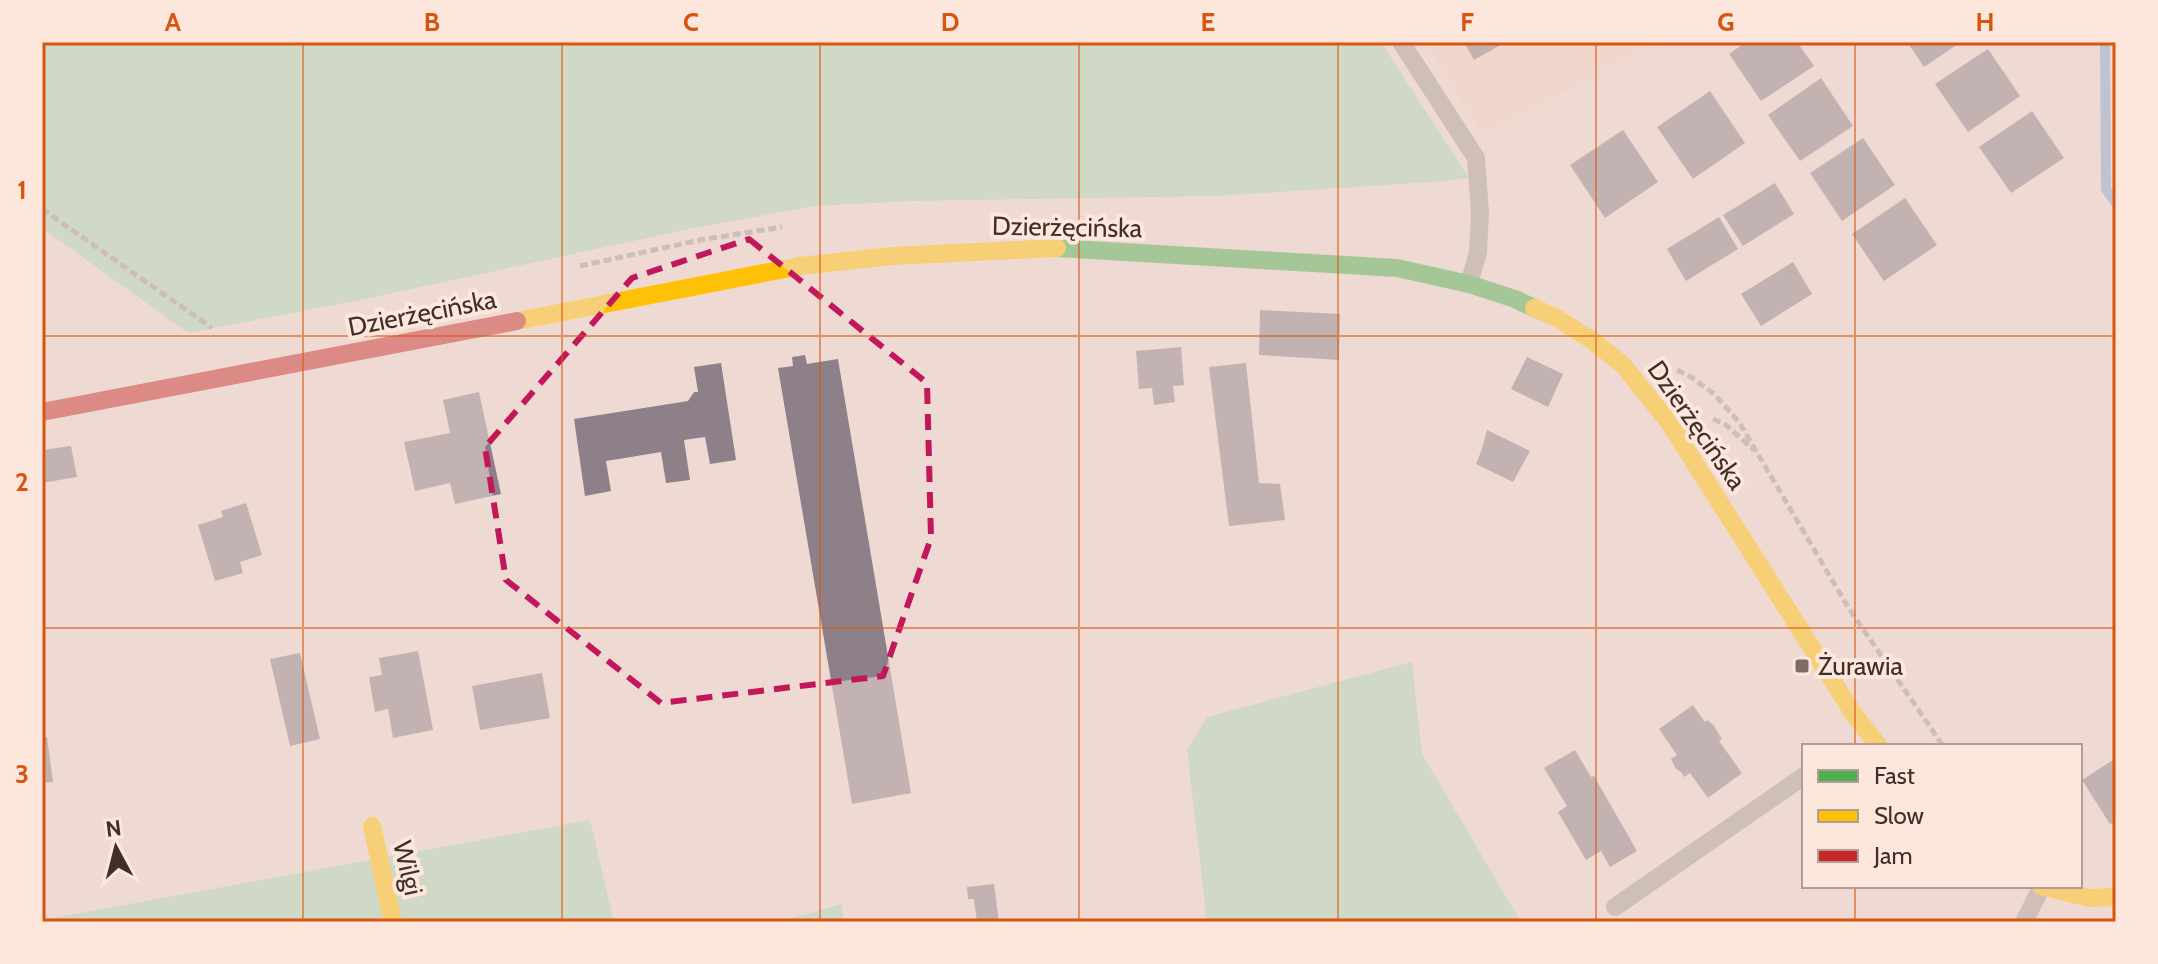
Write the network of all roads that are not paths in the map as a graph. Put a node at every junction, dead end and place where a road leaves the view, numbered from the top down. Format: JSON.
{"nodes":[{"id":1,"x":1401,"y":42,"type":"edge"},
{"id":2,"x":1469,"y":284,"type":"junction"},
{"id":3,"x":42,"y":412,"type":"edge"},
{"id":4,"x":1868,"y":739,"type":"edge"},
{"id":5,"x":1802,"y":777,"type":"edge"},
{"id":6,"x":372,"y":826,"type":"dead end"},
{"id":7,"x":2040,"y":888,"type":"edge"},
{"id":8,"x":2049,"y":888,"type":"edge"},
{"id":9,"x":2116,"y":897,"type":"edge"},
{"id":10,"x":1615,"y":907,"type":"dead end"},
{"id":11,"x":393,"y":922,"type":"edge"},
{"id":12,"x":2024,"y":922,"type":"edge"}],
"edges":[{"from":1,"to":2,"type":"lane"},
{"from":2,"to":3,"type":"street","name":"Dzierżęcińska"},
{"from":2,"to":4,"type":"street","name":"Dzierżęcińska"},
{"from":5,"to":10,"type":"lane"},
{"from":6,"to":11,"type":"street","name":"Wilgi"},
{"from":7,"to":12,"type":"lane"},
{"from":8,"to":9,"type":"street"}]}
